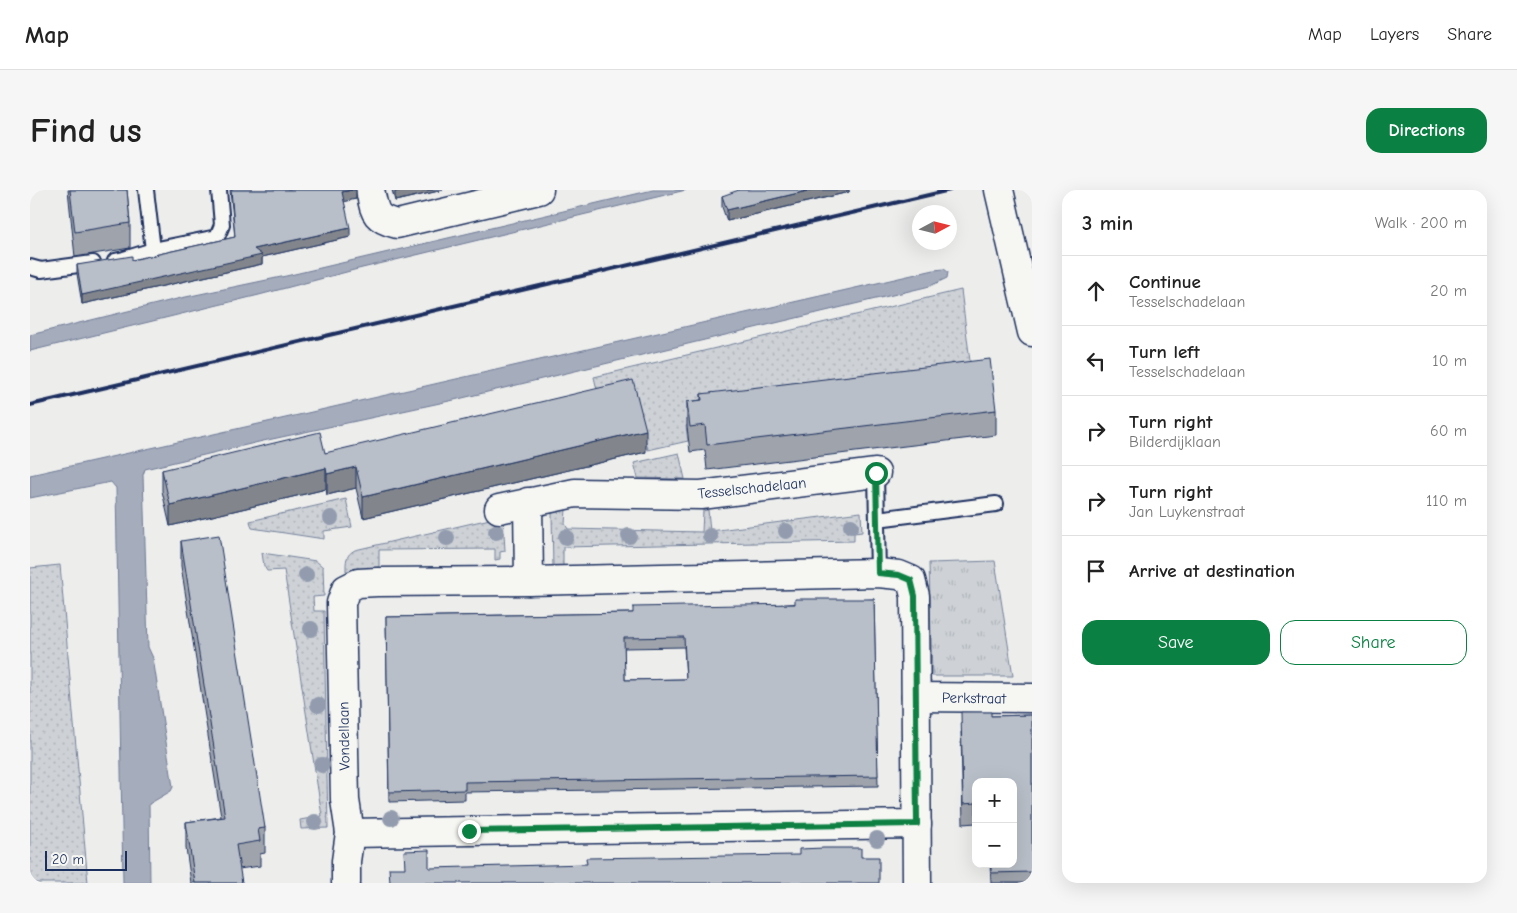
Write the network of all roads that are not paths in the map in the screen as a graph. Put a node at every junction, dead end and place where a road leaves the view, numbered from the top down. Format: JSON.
{"nodes":[{"id":1,"x":146,"y":190,"type":"edge"},
{"id":2,"x":219,"y":190,"type":"edge"},
{"id":3,"x":370,"y":190,"type":"edge"},
{"id":4,"x":539,"y":190,"type":"edge"},
{"id":5,"x":999,"y":190,"type":"edge"},
{"id":6,"x":153,"y":250,"type":"junction"},
{"id":7,"x":30,"y":267,"type":"edge"},
{"id":8,"x":1032,"y":332,"type":"edge"},
{"id":9,"x":876,"y":473,"type":"joint"},
{"id":10,"x":528,"y":502,"type":"junction"},
{"id":11,"x":996,"y":504,"type":"dead end"},
{"id":12,"x":499,"y":508,"type":"dead end"},
{"id":13,"x":877,"y":519,"type":"junction"},
{"id":14,"x":878,"y":573,"type":"junction"},
{"id":15,"x":530,"y":581,"type":"junction"},
{"id":16,"x":916,"y":697,"type":"junction"},
{"id":17,"x":1032,"y":698,"type":"edge"},
{"id":18,"x":917,"y":824,"type":"junction"},
{"id":19,"x":350,"y":833,"type":"junction"},
{"id":20,"x":346,"y":883,"type":"edge"},
{"id":21,"x":917,"y":883,"type":"edge"}],
"edges":[{"from":1,"to":6,"type":"lane"},
{"from":2,"to":6,"type":"lane"},
{"from":3,"to":4,"type":"street"},
{"from":5,"to":8,"type":"street"},
{"from":6,"to":7,"type":"lane"},
{"from":9,"to":10,"type":"street","name":"Tesselschadelaan"},
{"from":9,"to":13,"type":"lane","name":"Tesselschadelaan"},
{"from":10,"to":12,"type":"street","name":"Tesselschadelaan"},
{"from":10,"to":15,"type":"street"},
{"from":11,"to":13,"type":"lane"},
{"from":13,"to":14,"type":"lane","name":"Tesselschadelaan"},
{"from":14,"to":15,"type":"street"},
{"from":14,"to":16,"type":"street"},
{"from":15,"to":19,"type":"street","name":"Vondellaan"},
{"from":16,"to":17,"type":"street","name":"Perkstraat"},
{"from":16,"to":18,"type":"street"},
{"from":18,"to":19,"type":"street"},
{"from":18,"to":21,"type":"street"},
{"from":19,"to":20,"type":"street","name":"Vondellaan"}]}
